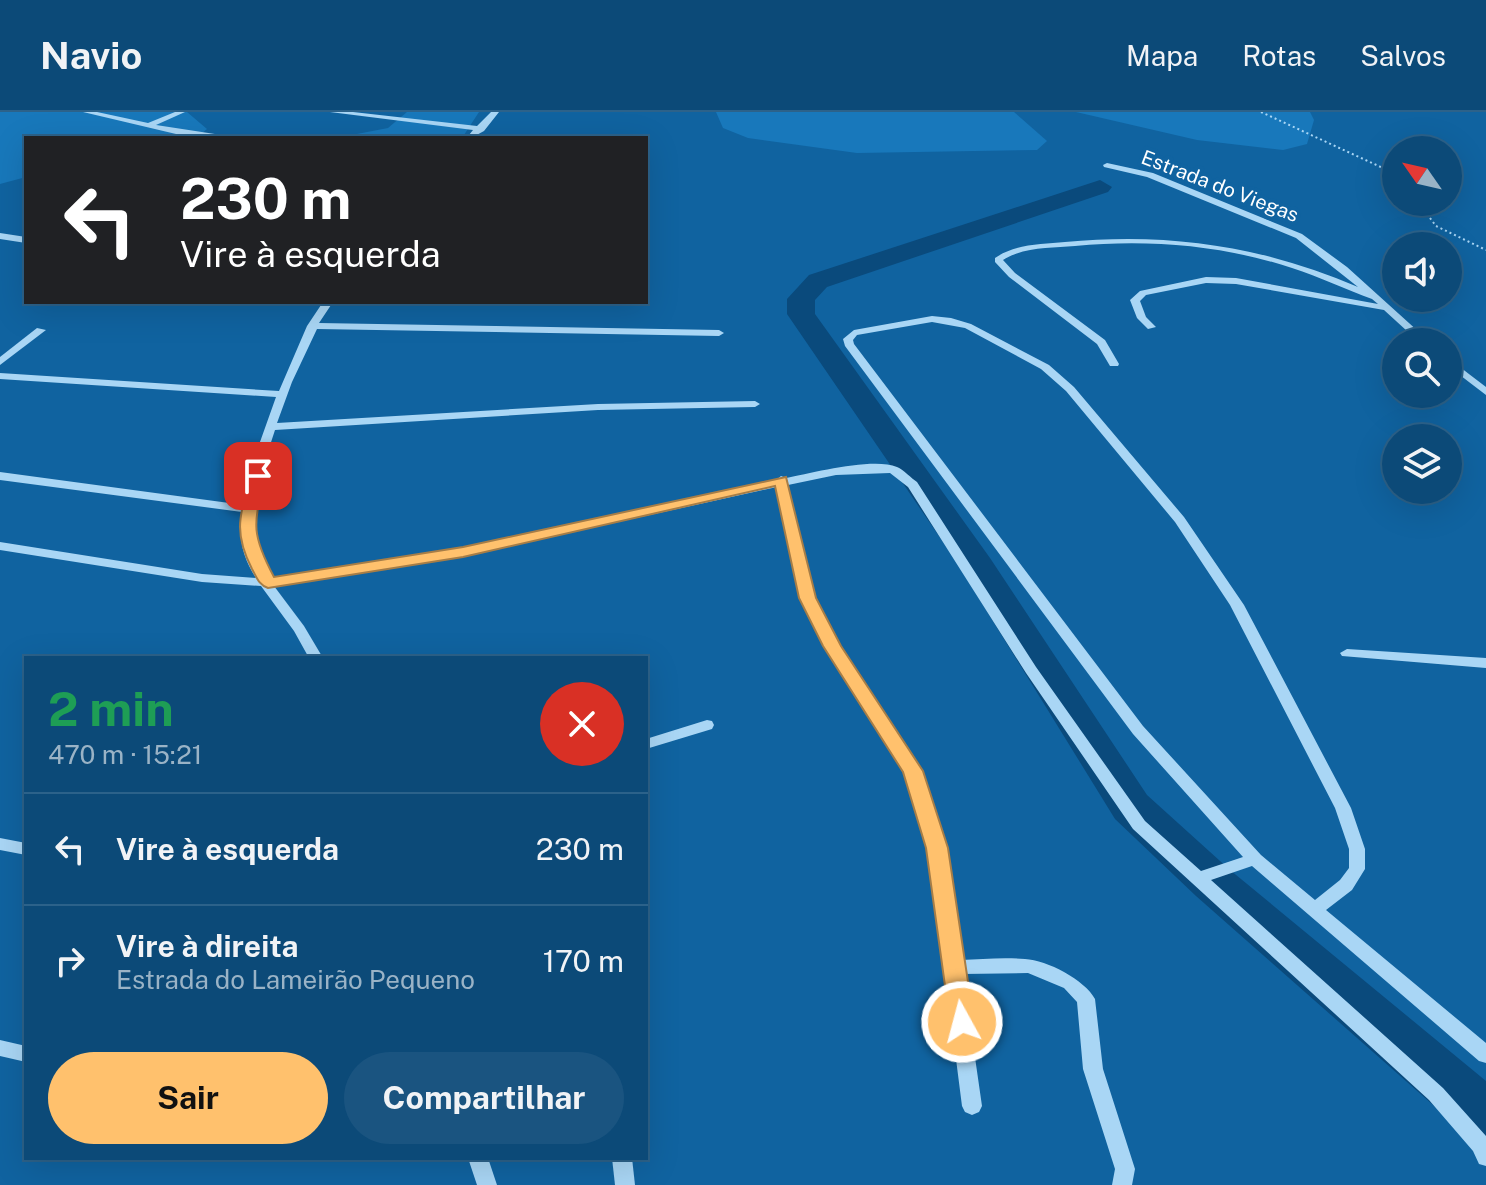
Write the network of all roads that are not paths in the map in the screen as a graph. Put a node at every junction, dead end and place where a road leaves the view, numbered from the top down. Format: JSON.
{"nodes":[{"id":1,"x":87,"y":112,"type":"edge"},
{"id":2,"x":181,"y":112,"type":"edge"},
{"id":3,"x":334,"y":112,"type":"edge"},
{"id":4,"x":495,"y":112,"type":"edge"},
{"id":5,"x":148,"y":126,"type":"junction"},
{"id":6,"x":481,"y":129,"type":"junction"},
{"id":7,"x":222,"y":136,"type":"edge"},
{"id":8,"x":472,"y":136,"type":"edge"},
{"id":9,"x":1107,"y":165,"type":"dead end"},
{"id":10,"x":0,"y":236,"type":"edge"},
{"id":11,"x":24,"y":240,"type":"edge"},
{"id":12,"x":1374,"y":297,"type":"junction"},
{"id":13,"x":327,"y":304,"type":"edge"},
{"id":14,"x":1382,"y":305,"type":"edge"},
{"id":15,"x":1382,"y":308,"type":"edge"},
{"id":16,"x":1390,"y":312,"type":"edge"},
{"id":17,"x":312,"y":326,"type":"junction"},
{"id":18,"x":1151,"y":327,"type":"dead end"},
{"id":19,"x":1408,"y":328,"type":"edge"},
{"id":20,"x":41,"y":330,"type":"dead end"},
{"id":21,"x":719,"y":333,"type":"dead end"},
{"id":22,"x":0,"y":362,"type":"edge"},
{"id":23,"x":1114,"y":364,"type":"dead end"},
{"id":24,"x":1462,"y":372,"type":"edge"},
{"id":25,"x":0,"y":376,"type":"edge"},
{"id":26,"x":1486,"y":392,"type":"edge"},
{"id":27,"x":282,"y":394,"type":"junction"},
{"id":28,"x":755,"y":404,"type":"dead end"},
{"id":29,"x":273,"y":427,"type":"junction"},
{"id":30,"x":0,"y":476,"type":"edge"},
{"id":31,"x":781,"y":480,"type":"junction"},
{"id":32,"x":249,"y":509,"type":"junction"},
{"id":33,"x":0,"y":546,"type":"edge"},
{"id":34,"x":268,"y":583,"type":"junction"},
{"id":35,"x":1347,"y":653,"type":"dead end"},
{"id":36,"x":315,"y":656,"type":"edge"},
{"id":37,"x":1486,"y":663,"type":"edge"},
{"id":38,"x":707,"y":725,"type":"dead end"},
{"id":39,"x":648,"y":743,"type":"edge"},
{"id":40,"x":0,"y":844,"type":"edge"},
{"id":41,"x":24,"y":849,"type":"edge"},
{"id":42,"x":1255,"y":859,"type":"junction"},
{"id":43,"x":1196,"y":879,"type":"junction"},
{"id":44,"x":1315,"y":909,"type":"junction"},
{"id":45,"x":956,"y":967,"type":"junction"},
{"id":46,"x":0,"y":1048,"type":"edge"},
{"id":47,"x":24,"y":1054,"type":"edge"},
{"id":48,"x":1486,"y":1055,"type":"edge"},
{"id":49,"x":972,"y":1106,"type":"dead end"},
{"id":50,"x":1486,"y":1157,"type":"edge"},
{"id":51,"x":479,"y":1160,"type":"edge"},
{"id":52,"x":622,"y":1160,"type":"edge"},
{"id":53,"x":487,"y":1185,"type":"edge"},
{"id":54,"x":625,"y":1185,"type":"edge"},
{"id":55,"x":1122,"y":1185,"type":"edge"}],
"edges":[{"from":1,"to":5,"type":"street"},
{"from":2,"to":5,"type":"street"},
{"from":3,"to":6,"type":"street"},
{"from":4,"to":6,"type":"street"},
{"from":5,"to":7,"type":"street"},
{"from":6,"to":8,"type":"street"},
{"from":9,"to":12,"type":"street","name":"Estrada do Viegas"},
{"from":10,"to":11,"type":"street"},
{"from":12,"to":14,"type":"street","name":"Estrada do Viegas"},
{"from":12,"to":23,"type":"street"},
{"from":13,"to":17,"type":"street"},
{"from":15,"to":18,"type":"street"},
{"from":16,"to":19,"type":"street","name":"Estrada do Viegas"},
{"from":17,"to":21,"type":"street"},
{"from":17,"to":27,"type":"street"},
{"from":20,"to":22,"type":"street"},
{"from":24,"to":26,"type":"street"},
{"from":25,"to":27,"type":"street"},
{"from":27,"to":29,"type":"street"},
{"from":28,"to":29,"type":"street"},
{"from":29,"to":32,"type":"street"},
{"from":30,"to":32,"type":"street"},
{"from":31,"to":34,"type":"street"},
{"from":31,"to":43,"type":"street"},
{"from":31,"to":45,"type":"street"},
{"from":32,"to":34,"type":"street"},
{"from":33,"to":34,"type":"street"},
{"from":34,"to":36,"type":"street"},
{"from":35,"to":37,"type":"street"},
{"from":38,"to":39,"type":"street"},
{"from":40,"to":41,"type":"street"},
{"from":42,"to":43,"type":"street"},
{"from":42,"to":44,"type":"street"},
{"from":42,"to":44,"type":"street"},
{"from":43,"to":50,"type":"street"},
{"from":44,"to":48,"type":"street"},
{"from":45,"to":49,"type":"street"},
{"from":45,"to":55,"type":"street"},
{"from":46,"to":47,"type":"street"},
{"from":51,"to":53,"type":"street"},
{"from":52,"to":54,"type":"street"}]}
